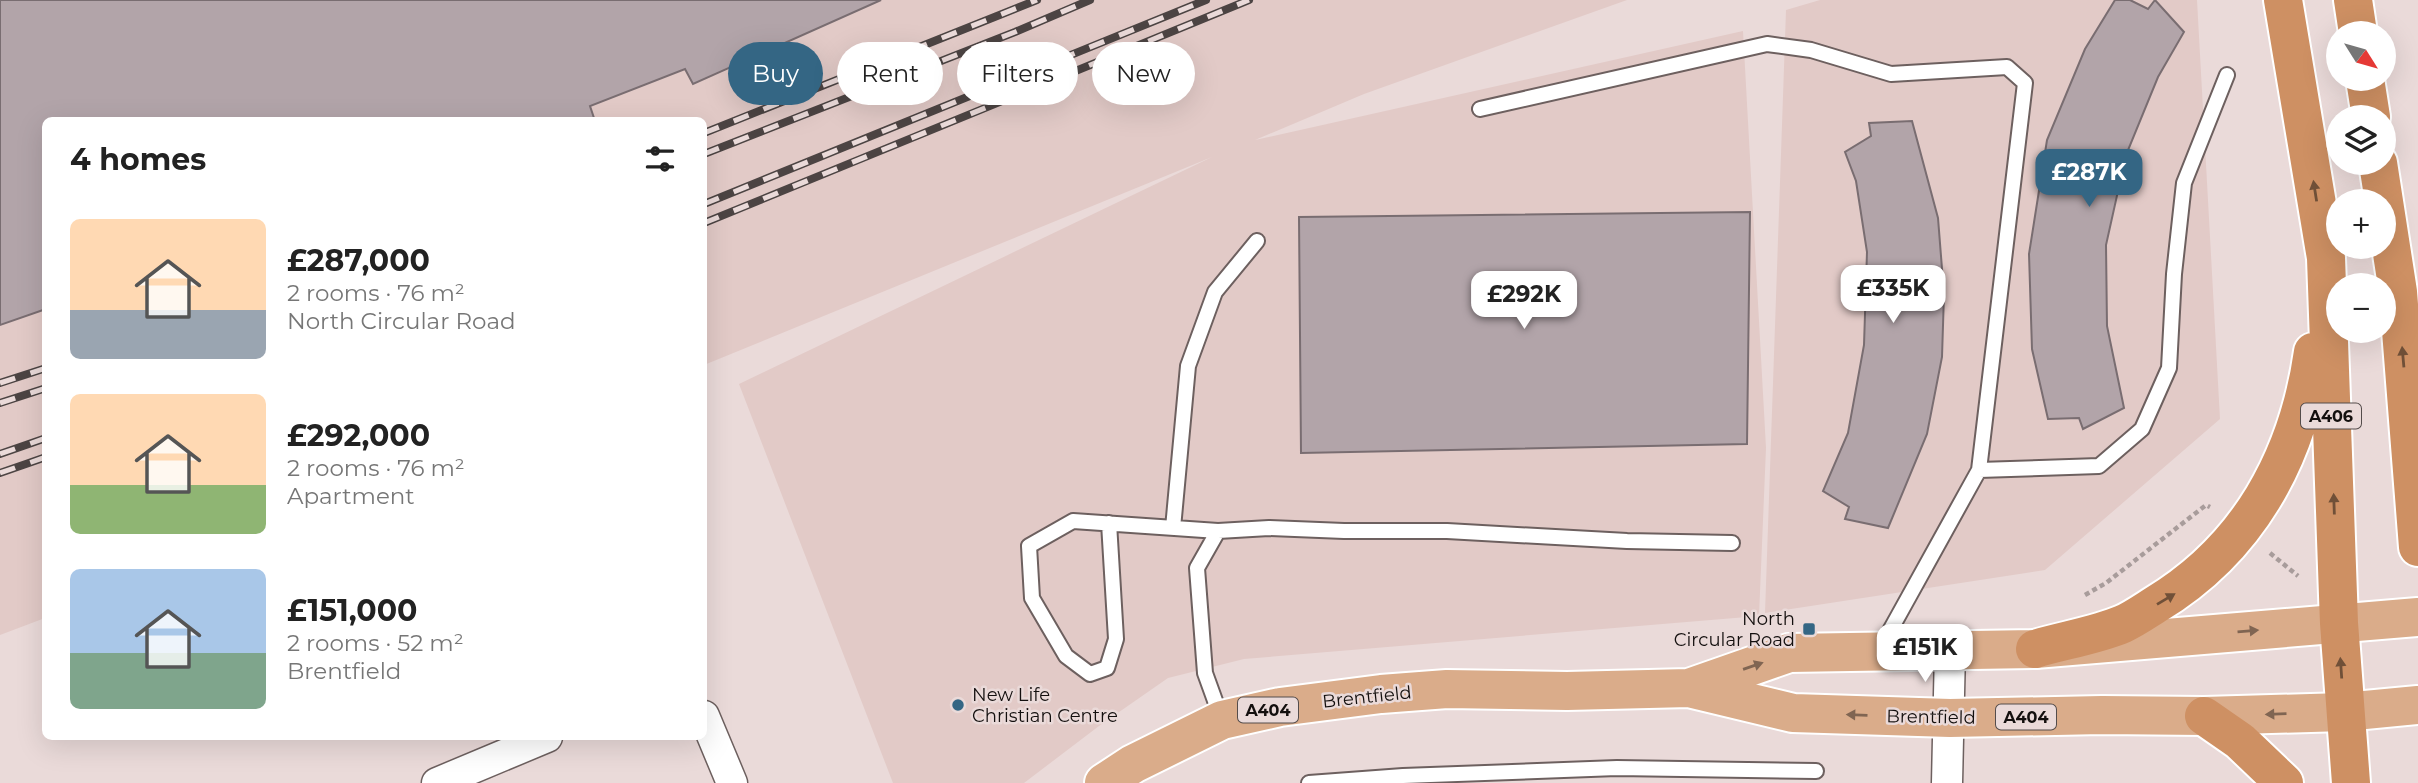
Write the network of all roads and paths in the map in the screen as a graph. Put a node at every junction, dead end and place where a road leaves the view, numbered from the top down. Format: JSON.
{"nodes":[{"id":1,"x":2283,"y":0,"type":"edge"},
{"id":2,"x":2353,"y":0,"type":"edge"},
{"id":3,"x":2356,"y":21,"type":"edge"},
{"id":4,"x":2227,"y":75,"type":"dead end"},
{"id":5,"x":1480,"y":108,"type":"dead end"},
{"id":6,"x":2380,"y":175,"type":"edge"},
{"id":7,"x":1257,"y":241,"type":"dead end"},
{"id":8,"x":2326,"y":258,"type":"joint"},
{"id":9,"x":2326,"y":259,"type":"edge"},
{"id":10,"x":1979,"y":470,"type":"junction"},
{"id":11,"x":2214,"y":510,"type":"dead end"},
{"id":12,"x":1109,"y":523,"type":"junction"},
{"id":13,"x":1173,"y":528,"type":"junction"},
{"id":14,"x":1218,"y":531,"type":"junction"},
{"id":15,"x":1732,"y":543,"type":"dead end"},
{"id":16,"x":2260,"y":545,"type":"dead end"},
{"id":17,"x":2418,"y":547,"type":"edge"},
{"id":18,"x":2299,"y":576,"type":"dead end"},
{"id":19,"x":2082,"y":596,"type":"dead end"},
{"id":20,"x":2400,"y":619,"type":"edge"},
{"id":21,"x":2339,"y":623,"type":"junction"},
{"id":22,"x":2035,"y":649,"type":"junction"},
{"id":23,"x":1950,"y":650,"type":"junction"},
{"id":24,"x":1879,"y":651,"type":"junction"},
{"id":25,"x":1689,"y":688,"type":"junction"},
{"id":26,"x":2402,"y":707,"type":"edge"},
{"id":27,"x":2344,"y":712,"type":"junction"},
{"id":28,"x":2204,"y":716,"type":"junction"},
{"id":29,"x":1950,"y":718,"type":"junction"},
{"id":30,"x":1222,"y":720,"type":"junction"},
{"id":31,"x":707,"y":723,"type":"edge"},
{"id":32,"x":540,"y":740,"type":"edge"},
{"id":33,"x":1816,"y":771,"type":"dead end"},
{"id":34,"x":438,"y":783,"type":"edge"},
{"id":35,"x":732,"y":783,"type":"edge"},
{"id":36,"x":1104,"y":783,"type":"edge"},
{"id":37,"x":1309,"y":783,"type":"edge"},
{"id":38,"x":1947,"y":783,"type":"edge"},
{"id":39,"x":2284,"y":783,"type":"edge"},
{"id":40,"x":2351,"y":783,"type":"edge"}],
"edges":[{"from":8,"to":1,"type":"highway","number":"A406","one_way":true},
{"from":2,"to":3,"type":"highway"},
{"from":4,"to":10,"type":"lane"},
{"from":5,"to":10,"type":"lane"},
{"from":17,"to":6,"type":"highway","one_way":true},
{"from":7,"to":13,"type":"lane"},
{"from":22,"to":8,"type":"highway","number":"A406","one_way":true},
{"from":21,"to":9,"type":"highway","number":"A406","one_way":true},
{"from":10,"to":24,"type":"lane"},
{"from":11,"to":19,"type":"path"},
{"from":12,"to":12,"type":"lane"},
{"from":12,"to":13,"type":"lane"},
{"from":13,"to":14,"type":"lane"},
{"from":14,"to":15,"type":"lane"},
{"from":14,"to":30,"type":"lane"},
{"from":16,"to":18,"type":"path"},
{"from":20,"to":21,"type":"main road","number":"A404"},
{"from":22,"to":21,"type":"main road","name":"Brentfield","number":"A404","one_way":true},
{"from":27,"to":21,"type":"highway","one_way":true},
{"from":22,"to":23,"type":"main road","name":"Brentfield","number":"A404"},
{"from":23,"to":24,"type":"main road","name":"Brentfield","number":"A404"},
{"from":23,"to":29,"type":"street"},
{"from":25,"to":24,"type":"main road","name":"Brentfield","number":"A404","one_way":true},
{"from":29,"to":25,"type":"main road","name":"Brentfield","number":"A404","one_way":true},
{"from":25,"to":30,"type":"main road","name":"Brentfield","number":"A404"},
{"from":26,"to":27,"type":"main road","number":"A404"},
{"from":27,"to":28,"type":"main road","name":"Brentfield","number":"A404","one_way":true},
{"from":27,"to":40,"type":"highway"},
{"from":28,"to":29,"type":"main road","name":"Brentfield","number":"A404"},
{"from":28,"to":39,"type":"highway"},
{"from":29,"to":38,"type":"street"},
{"from":30,"to":36,"type":"main road","name":"Brentfield","number":"A404"},
{"from":31,"to":35,"type":"street"},
{"from":32,"to":34,"type":"street"},
{"from":33,"to":37,"type":"lane"}]}
